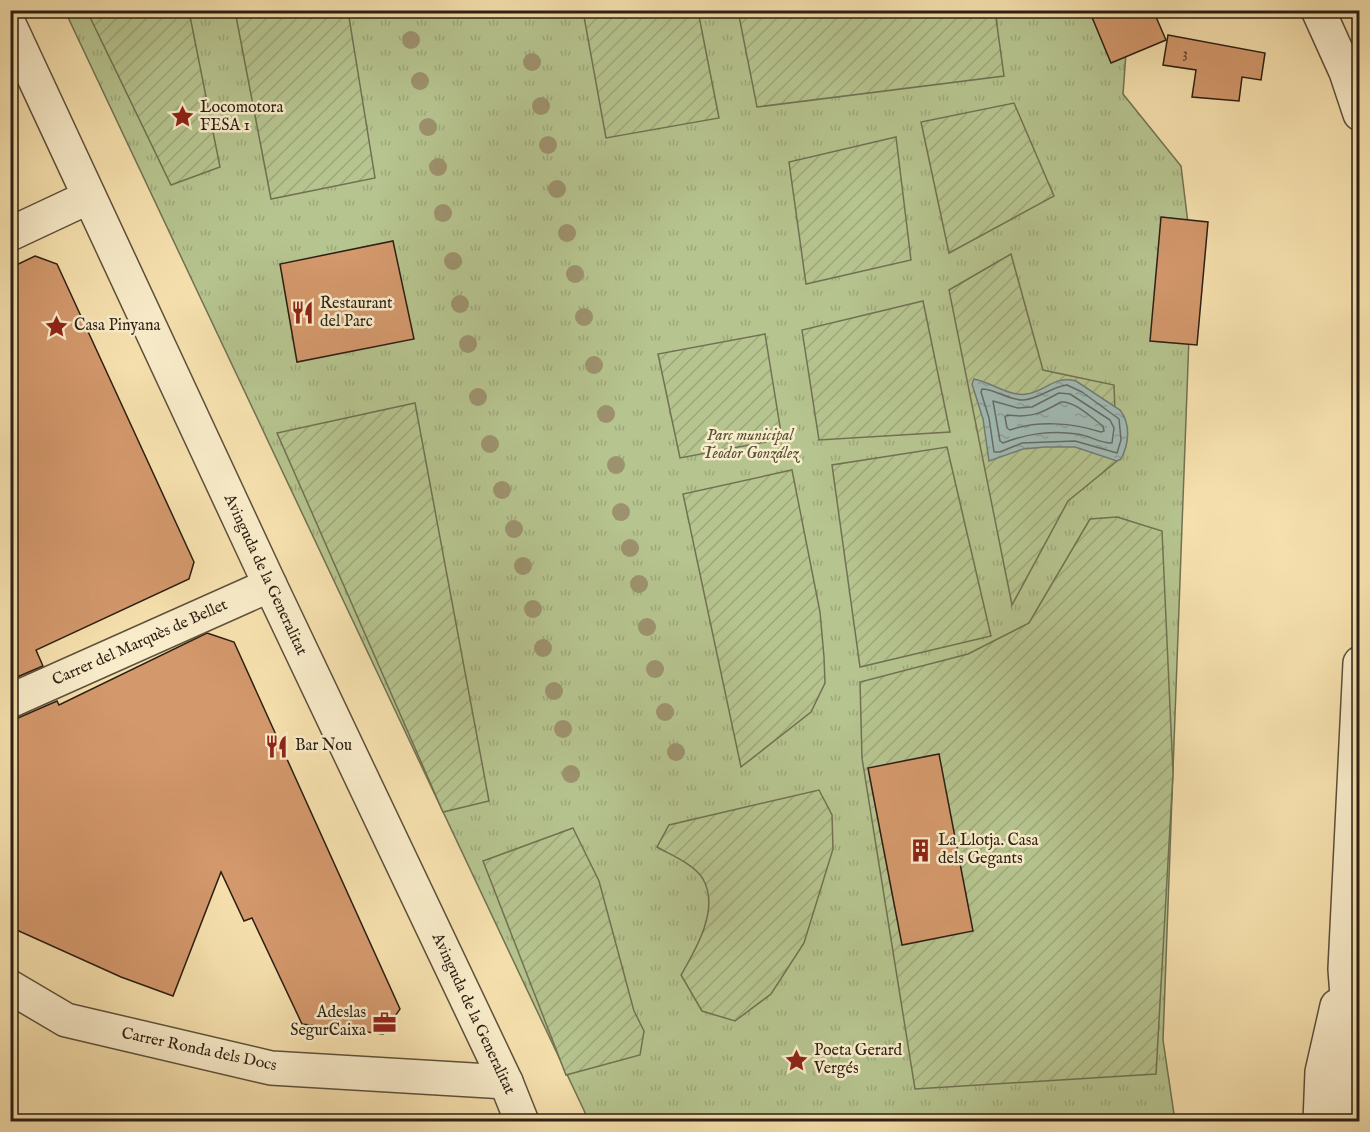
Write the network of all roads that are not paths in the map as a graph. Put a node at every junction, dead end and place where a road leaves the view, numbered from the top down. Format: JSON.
{"nodes":[{"id":1,"x":1318,"y":10,"type":"edge"},
{"id":2,"x":1337,"y":10,"type":"edge"},
{"id":3,"x":10,"y":26,"type":"edge"},
{"id":4,"x":1346,"y":72,"type":"junction"},
{"id":5,"x":1359,"y":114,"type":"edge"},
{"id":6,"x":89,"y":197,"type":"junction"},
{"id":7,"x":10,"y":234,"type":"edge"},
{"id":8,"x":270,"y":585,"type":"junction"},
{"id":9,"x":1359,"y":663,"type":"edge"},
{"id":10,"x":10,"y":701,"type":"edge"},
{"id":11,"x":1345,"y":969,"type":"junction"},
{"id":12,"x":10,"y":987,"type":"edge"},
{"id":13,"x":1322,"y":1072,"type":"junction"},
{"id":14,"x":506,"y":1082,"type":"junction"},
{"id":15,"x":522,"y":1122,"type":"edge"},
{"id":16,"x":1300,"y":1122,"type":"edge"},
{"id":17,"x":1320,"y":1122,"type":"edge"},
{"id":18,"x":1350,"y":1122,"type":"edge"}],
"edges":[{"from":1,"to":4,"type":"street"},
{"from":2,"to":4,"type":"street"},
{"from":3,"to":6,"type":"street","name":"Avinguda de la Generalitat"},
{"from":4,"to":5,"type":"street"},
{"from":6,"to":7,"type":"street"},
{"from":6,"to":8,"type":"street","name":"Avinguda de la Generalitat"},
{"from":8,"to":10,"type":"street","name":"Carrer del Marquès de Bellet"},
{"from":8,"to":14,"type":"street","name":"Avinguda de la Generalitat"},
{"from":9,"to":11,"type":"street"},
{"from":11,"to":13,"type":"street"},
{"from":11,"to":18,"type":"street"},
{"from":12,"to":14,"type":"street","name":"Carrer Ronda dels Docs"},
{"from":13,"to":16,"type":"street"},
{"from":13,"to":17,"type":"street"},
{"from":14,"to":15,"type":"street","name":"Avinguda de la Generalitat"}]}
